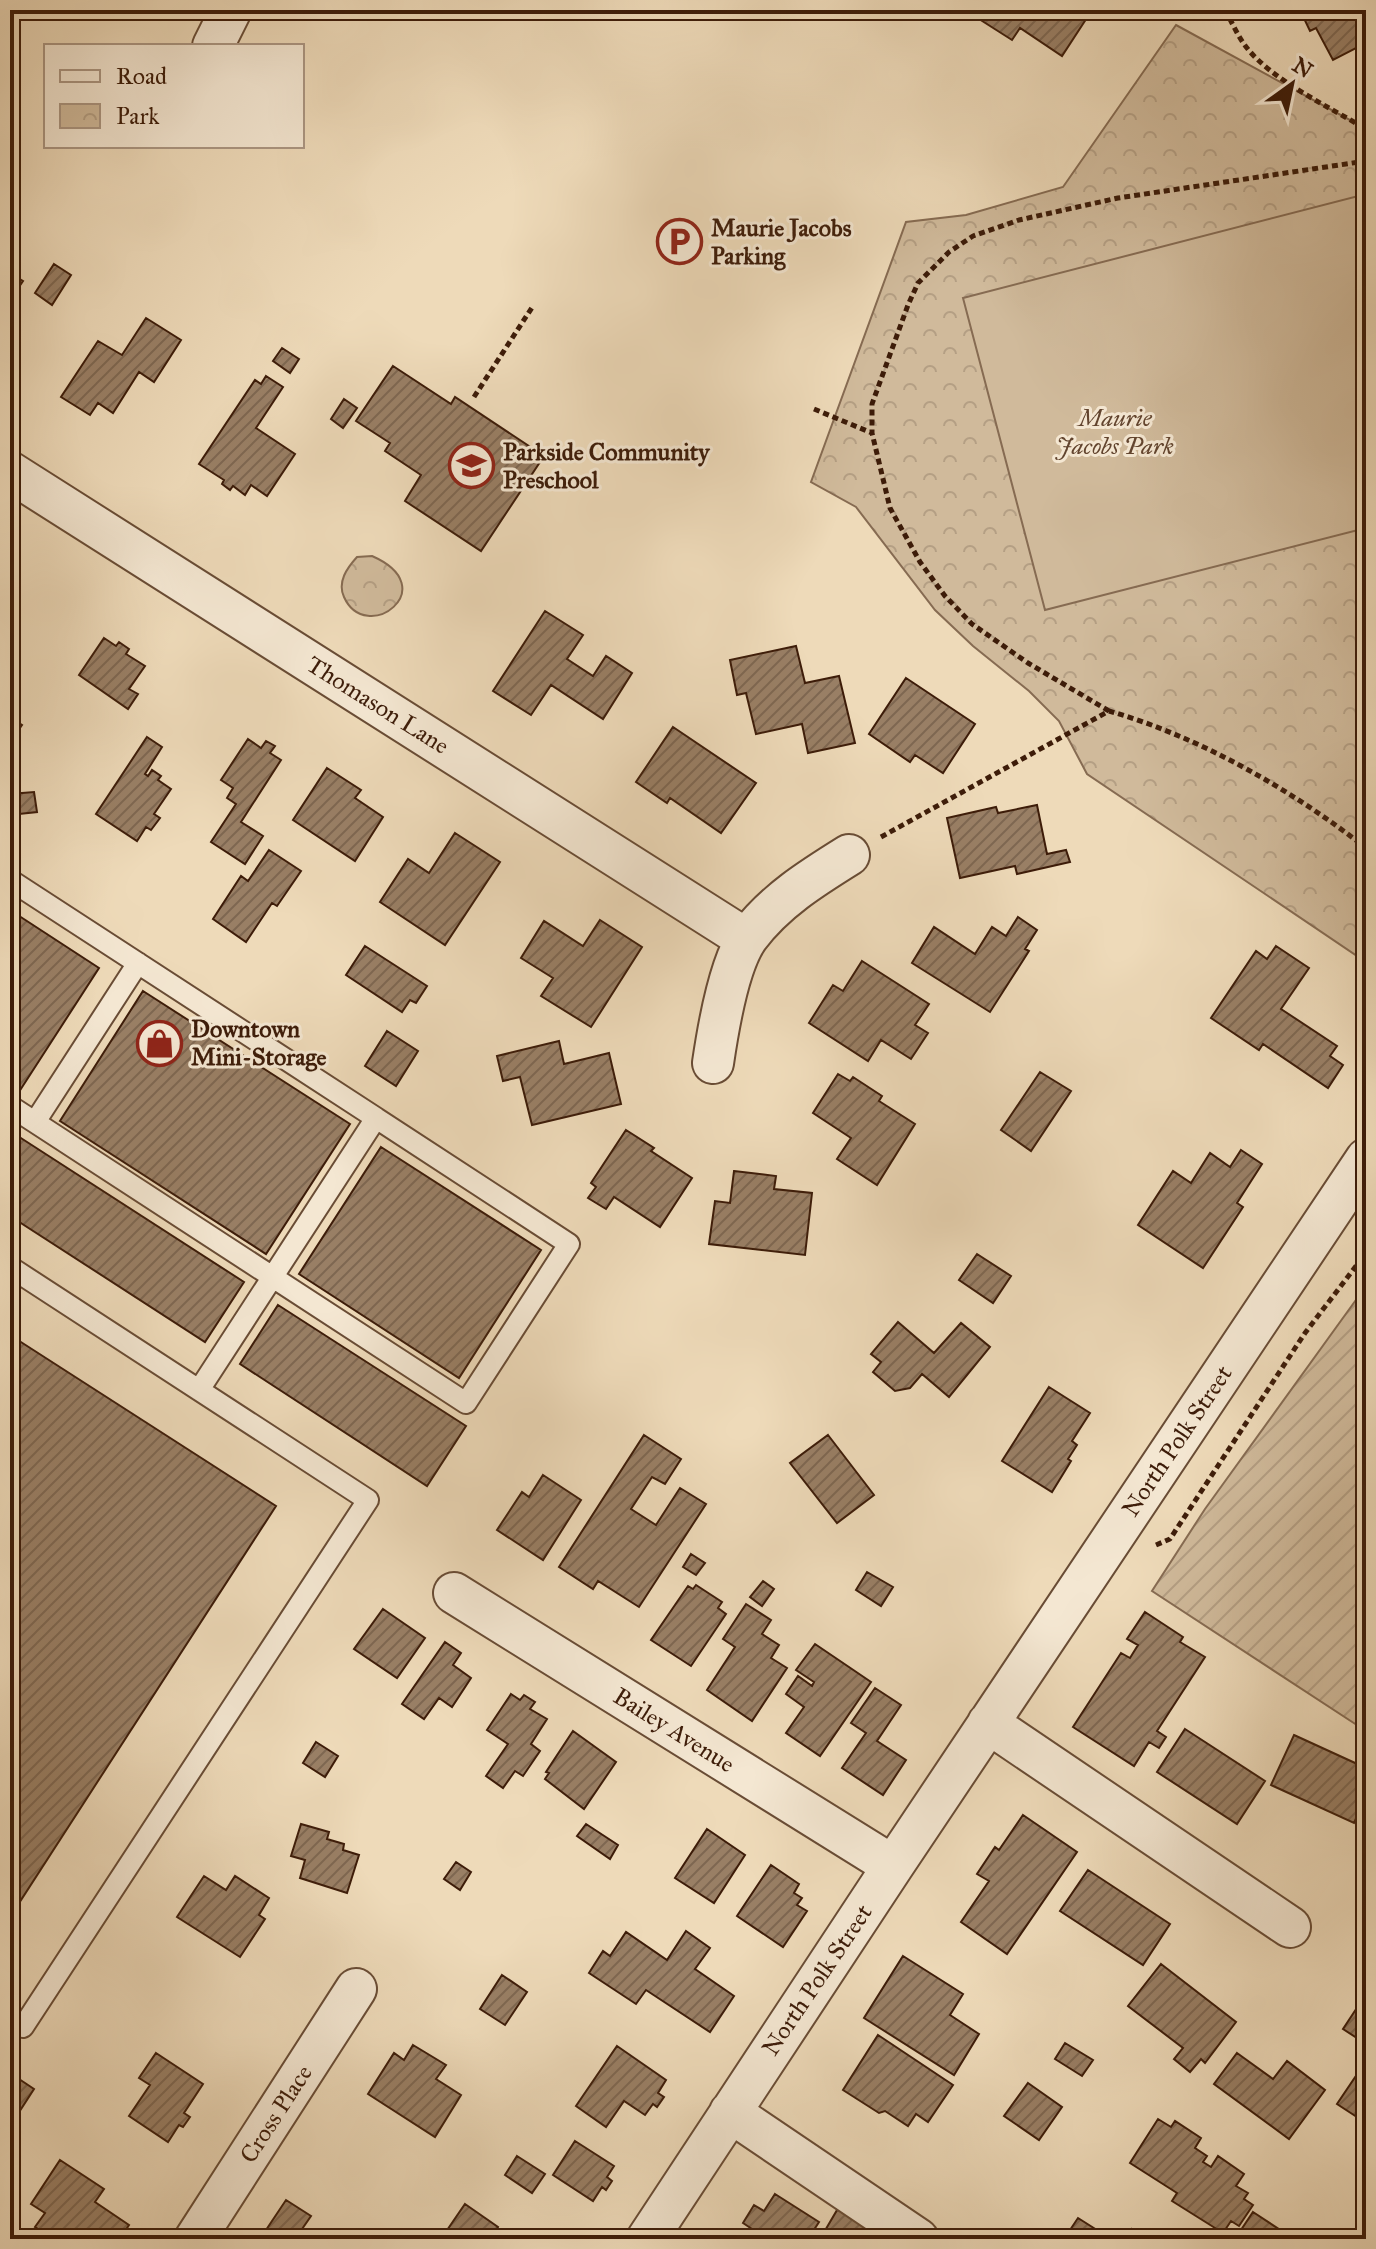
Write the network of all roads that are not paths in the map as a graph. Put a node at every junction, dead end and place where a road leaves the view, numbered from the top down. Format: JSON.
{"nodes":[{"id":1,"x":231,"y":10,"type":"edge"},
{"id":2,"x":214,"y":44,"type":"edge"},
{"id":3,"x":10,"y":472,"type":"edge"},
{"id":4,"x":849,"y":855,"type":"road end"},
{"id":5,"x":10,"y":880,"type":"edge"},
{"id":6,"x":746,"y":939,"type":"junction"},
{"id":7,"x":138,"y":963,"type":"junction"},
{"id":8,"x":713,"y":1063,"type":"dead end"},
{"id":9,"x":10,"y":1106,"type":"edge"},
{"id":10,"x":376,"y":1118,"type":"junction"},
{"id":11,"x":35,"y":1122,"type":"junction"},
{"id":12,"x":1366,"y":1159,"type":"edge"},
{"id":13,"x":10,"y":1267,"type":"edge"},
{"id":14,"x":272,"y":1277,"type":"junction"},
{"id":15,"x":199,"y":1390,"type":"junction"},
{"id":16,"x":454,"y":1593,"type":"dead end"},
{"id":17,"x":988,"y":1723,"type":"junction"},
{"id":18,"x":893,"y":1866,"type":"junction"},
{"id":19,"x":1290,"y":1927,"type":"dead end"},
{"id":20,"x":356,"y":1989,"type":"dead end"},
{"id":21,"x":10,"y":2019,"type":"edge"},
{"id":22,"x":730,"y":2112,"type":"junction"},
{"id":23,"x":195,"y":2239,"type":"edge"},
{"id":24,"x":647,"y":2239,"type":"edge"},
{"id":25,"x":918,"y":2239,"type":"edge"}],
"edges":[{"from":1,"to":2,"type":"street"},
{"from":3,"to":6,"type":"street","name":"Thomason Lane"},
{"from":4,"to":6,"type":"street"},
{"from":5,"to":7,"type":"lane"},
{"from":6,"to":8,"type":"street"},
{"from":7,"to":10,"type":"lane"},
{"from":7,"to":11,"type":"lane"},
{"from":9,"to":11,"type":"lane"},
{"from":10,"to":14,"type":"lane"},
{"from":10,"to":14,"type":"lane"},
{"from":11,"to":14,"type":"lane"},
{"from":12,"to":17,"type":"street","name":"North Polk Street"},
{"from":13,"to":15,"type":"lane"},
{"from":14,"to":15,"type":"lane"},
{"from":15,"to":21,"type":"lane"},
{"from":16,"to":18,"type":"street","name":"Bailey Avenue"},
{"from":17,"to":18,"type":"street","name":"North Polk Street"},
{"from":17,"to":19,"type":"street"},
{"from":18,"to":22,"type":"street","name":"North Polk Street"},
{"from":20,"to":23,"type":"street","name":"Cross Place"},
{"from":22,"to":24,"type":"street","name":"North Polk Street"},
{"from":22,"to":25,"type":"street"}]}
